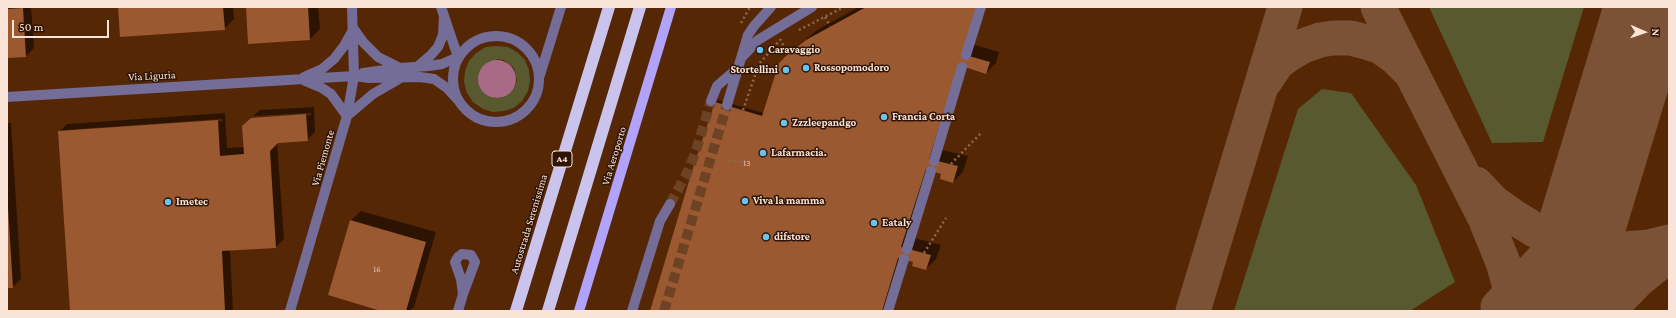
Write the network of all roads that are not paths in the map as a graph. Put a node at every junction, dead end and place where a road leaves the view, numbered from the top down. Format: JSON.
{"nodes":[{"id":1,"x":352,"y":7,"type":"edge"},
{"id":2,"x":561,"y":7,"type":"edge"},
{"id":3,"x":609,"y":7,"type":"edge"},
{"id":4,"x":640,"y":7,"type":"edge"},
{"id":5,"x":671,"y":7,"type":"edge"},
{"id":6,"x":771,"y":7,"type":"edge"},
{"id":7,"x":812,"y":7,"type":"edge"},
{"id":8,"x":981,"y":7,"type":"edge"},
{"id":9,"x":443,"y":11,"type":"edge"},
{"id":10,"x":354,"y":28,"type":"junction"},
{"id":11,"x":966,"y":55,"type":"dead end"},
{"id":12,"x":458,"y":57,"type":"junction"},
{"id":13,"x":740,"y":62,"type":"junction"},
{"id":14,"x":416,"y":67,"type":"junction"},
{"id":15,"x":962,"y":67,"type":"dead end"},
{"id":16,"x":401,"y":73,"type":"junction"},
{"id":17,"x":540,"y":75,"type":"junction"},
{"id":18,"x":354,"y":76,"type":"junction"},
{"id":19,"x":299,"y":80,"type":"junction"},
{"id":20,"x":7,"y":97,"type":"edge"},
{"id":21,"x":457,"y":98,"type":"junction"},
{"id":22,"x":711,"y":101,"type":"tunnel mouth"},
{"id":23,"x":727,"y":105,"type":"tunnel mouth"},
{"id":24,"x":347,"y":116,"type":"junction"},
{"id":25,"x":934,"y":161,"type":"dead end"},
{"id":26,"x":931,"y":171,"type":"dead end"},
{"id":27,"x":670,"y":204,"type":"tunnel mouth"},
{"id":28,"x":907,"y":249,"type":"dead end"},
{"id":29,"x":904,"y":259,"type":"dead end"},
{"id":30,"x":463,"y":294,"type":"dead end"},
{"id":31,"x":290,"y":311,"type":"edge"},
{"id":32,"x":458,"y":311,"type":"edge"},
{"id":33,"x":516,"y":311,"type":"edge"},
{"id":34,"x":548,"y":311,"type":"edge"},
{"id":35,"x":579,"y":311,"type":"edge"},
{"id":36,"x":632,"y":311,"type":"edge"},
{"id":37,"x":888,"y":311,"type":"edge"}],
"edges":[{"from":1,"to":10,"type":"street","name":"Via Piemonte"},
{"from":2,"to":17,"type":"street"},
{"from":3,"to":33,"type":"highway","name":"Autostrada Serenissima","number":"A4"},
{"from":4,"to":34,"type":"highway"},
{"from":5,"to":35,"type":"main road","name":"Via Aeroporto"},
{"from":6,"to":13,"type":"street"},
{"from":7,"to":13,"type":"street"},
{"from":8,"to":11,"type":"street"},
{"from":9,"to":12,"type":"street"},
{"from":9,"to":14,"type":"street"},
{"from":10,"to":16,"type":"street","name":"Via Liguria"},
{"from":10,"to":18,"type":"street","name":"Via Piemonte"},
{"from":10,"to":19,"type":"street","name":"Via Liguria"},
{"from":12,"to":14,"type":"street","name":"Via Liguria"},
{"from":12,"to":17,"type":"street"},
{"from":12,"to":21,"type":"street"},
{"from":13,"to":22,"type":"street"},
{"from":13,"to":23,"type":"street"},
{"from":14,"to":16,"type":"street","name":"Via Liguria"},
{"from":15,"to":25,"type":"street"},
{"from":16,"to":18,"type":"street","name":"Via Liguria"},
{"from":16,"to":21,"type":"street","name":"Via Liguria"},
{"from":16,"to":24,"type":"street","name":"Via Liguria"},
{"from":17,"to":21,"type":"street"},
{"from":18,"to":19,"type":"street","name":"Via Liguria"},
{"from":18,"to":24,"type":"street","name":"Via Piemonte"},
{"from":19,"to":20,"type":"street","name":"Via Liguria"},
{"from":19,"to":24,"type":"street","name":"Via Liguria"},
{"from":24,"to":31,"type":"street","name":"Via Piemonte"},
{"from":26,"to":28,"type":"street"},
{"from":27,"to":36,"type":"street"},
{"from":29,"to":37,"type":"street"},
{"from":30,"to":32,"type":"street"}]}
